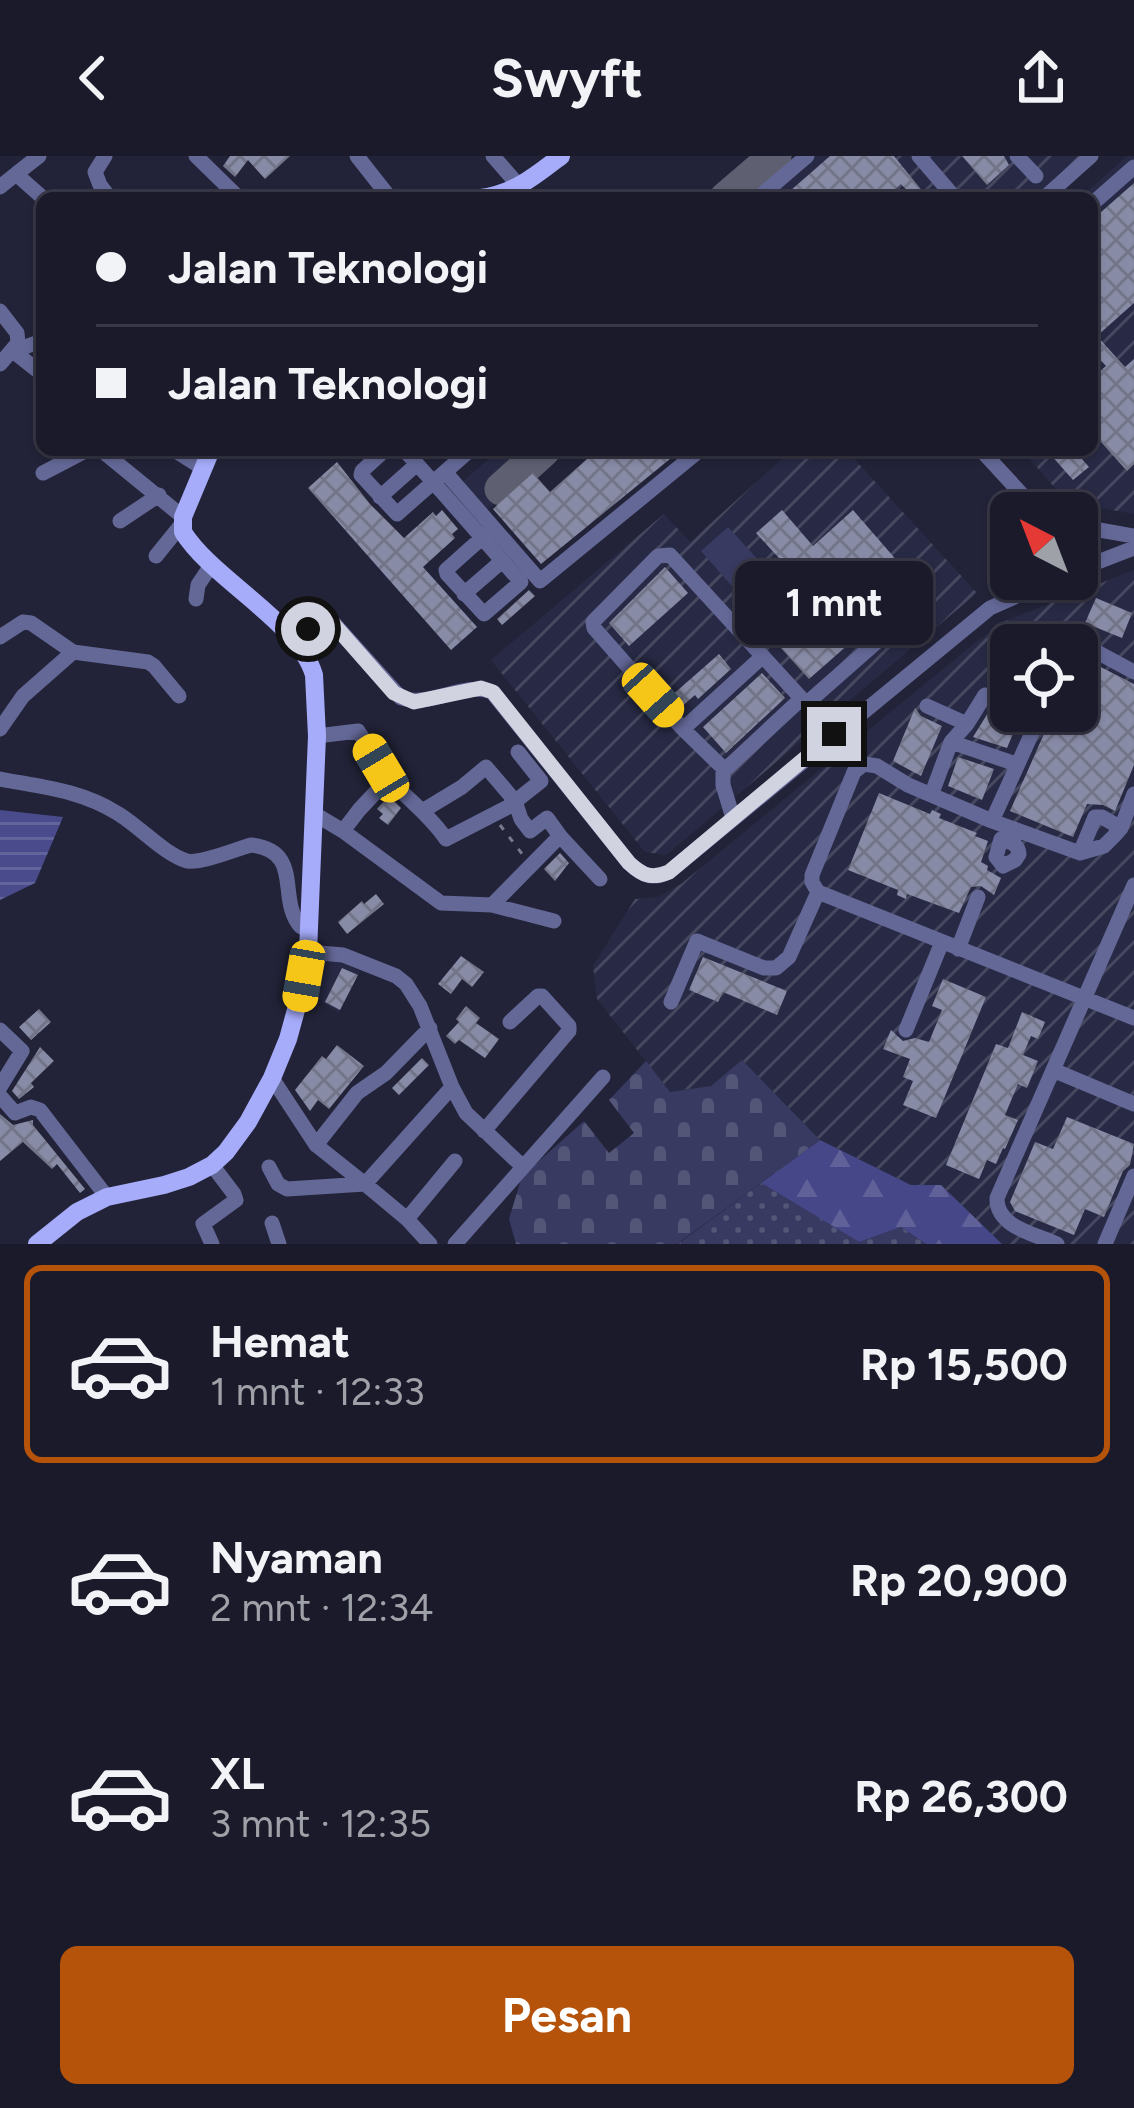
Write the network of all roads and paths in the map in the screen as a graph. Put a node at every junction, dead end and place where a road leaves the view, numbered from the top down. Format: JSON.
{"nodes":[{"id":1,"x":39,"y":156,"type":"edge"},
{"id":2,"x":105,"y":156,"type":"edge"},
{"id":3,"x":196,"y":156,"type":"edge"},
{"id":4,"x":493,"y":156,"type":"edge"},
{"id":5,"x":561,"y":156,"type":"edge"},
{"id":6,"x":807,"y":156,"type":"edge"},
{"id":7,"x":919,"y":156,"type":"edge"},
{"id":8,"x":1017,"y":156,"type":"edge"},
{"id":9,"x":1090,"y":156,"type":"edge"},
{"id":10,"x":360,"y":157,"type":"edge"},
{"id":11,"x":1134,"y":167,"type":"edge"},
{"id":12,"x":16,"y":174,"type":"junction"},
{"id":13,"x":1036,"y":176,"type":"dead end"},
{"id":14,"x":0,"y":187,"type":"edge"},
{"id":15,"x":520,"y":187,"type":"junction"},
{"id":16,"x":36,"y":192,"type":"edge"},
{"id":17,"x":105,"y":192,"type":"edge"},
{"id":18,"x":232,"y":192,"type":"edge"},
{"id":19,"x":386,"y":192,"type":"edge"},
{"id":20,"x":507,"y":192,"type":"edge"},
{"id":21,"x":769,"y":192,"type":"edge"},
{"id":22,"x":951,"y":192,"type":"edge"},
{"id":23,"x":1051,"y":192,"type":"edge"},
{"id":24,"x":1098,"y":199,"type":"edge"},
{"id":25,"x":0,"y":311,"type":"edge"},
{"id":26,"x":36,"y":343,"type":"edge"},
{"id":27,"x":13,"y":351,"type":"junction"},
{"id":28,"x":0,"y":364,"type":"edge"},
{"id":29,"x":36,"y":369,"type":"edge"},
{"id":30,"x":76,"y":456,"type":"edge"},
{"id":31,"x":109,"y":456,"type":"edge"},
{"id":32,"x":379,"y":456,"type":"edge"},
{"id":33,"x":410,"y":456,"type":"edge"},
{"id":34,"x":463,"y":456,"type":"edge"},
{"id":35,"x":693,"y":456,"type":"edge"},
{"id":36,"x":987,"y":456,"type":"edge"},
{"id":37,"x":207,"y":459,"type":"edge"},
{"id":38,"x":417,"y":464,"type":"junction"},
{"id":39,"x":43,"y":473,"type":"dead end"},
{"id":40,"x":439,"y":477,"type":"junction"},
{"id":41,"x":1020,"y":492,"type":"edge"},
{"id":42,"x":159,"y":495,"type":"junction"},
{"id":43,"x":380,"y":497,"type":"junction"},
{"id":44,"x":120,"y":521,"type":"dead end"},
{"id":45,"x":182,"y":521,"type":"junction"},
{"id":46,"x":1098,"y":530,"type":"edge"},
{"id":47,"x":487,"y":532,"type":"junction"},
{"id":48,"x":1134,"y":536,"type":"edge"},
{"id":49,"x":1134,"y":548,"type":"edge"},
{"id":50,"x":156,"y":556,"type":"dead end"},
{"id":51,"x":502,"y":561,"type":"junction"},
{"id":52,"x":1098,"y":562,"type":"edge"},
{"id":53,"x":212,"y":564,"type":"junction"},
{"id":54,"x":895,"y":574,"type":"dead end"},
{"id":55,"x":727,"y":588,"type":"dead end"},
{"id":56,"x":464,"y":594,"type":"junction"},
{"id":57,"x":196,"y":599,"type":"dead end"},
{"id":58,"x":1005,"y":600,"type":"edge"},
{"id":59,"x":712,"y":602,"type":"junction"},
{"id":60,"x":0,"y":638,"type":"edge"},
{"id":61,"x":294,"y":641,"type":"junction"},
{"id":62,"x":73,"y":652,"type":"junction"},
{"id":63,"x":1098,"y":653,"type":"edge"},
{"id":64,"x":763,"y":656,"type":"junction"},
{"id":65,"x":1134,"y":672,"type":"edge"},
{"id":66,"x":985,"y":695,"type":"dead end"},
{"id":67,"x":179,"y":697,"type":"dead end"},
{"id":68,"x":804,"y":701,"type":"junction"},
{"id":69,"x":927,"y":706,"type":"dead end"},
{"id":70,"x":967,"y":724,"type":"junction"},
{"id":71,"x":0,"y":729,"type":"edge"},
{"id":72,"x":683,"y":729,"type":"junction"},
{"id":73,"x":1032,"y":732,"type":"edge"},
{"id":74,"x":834,"y":734,"type":"junction"},
{"id":75,"x":317,"y":736,"type":"junction"},
{"id":76,"x":951,"y":742,"type":"junction"},
{"id":77,"x":518,"y":752,"type":"dead end"},
{"id":78,"x":1016,"y":764,"type":"junction"},
{"id":79,"x":723,"y":769,"type":"junction"},
{"id":80,"x":389,"y":778,"type":"junction"},
{"id":81,"x":0,"y":779,"type":"edge"},
{"id":82,"x":932,"y":793,"type":"junction"},
{"id":83,"x":1134,"y":794,"type":"edge"},
{"id":84,"x":515,"y":802,"type":"junction"},
{"id":85,"x":424,"y":810,"type":"junction"},
{"id":86,"x":313,"y":813,"type":"junction"},
{"id":87,"x":493,"y":813,"type":"junction"},
{"id":88,"x":734,"y":818,"type":"junction"},
{"id":89,"x":1121,"y":828,"type":"junction"},
{"id":90,"x":1000,"y":829,"type":"junction"},
{"id":91,"x":344,"y":831,"type":"junction"},
{"id":92,"x":560,"y":836,"type":"junction"},
{"id":93,"x":1080,"y":853,"type":"junction"},
{"id":94,"x":532,"y":865,"type":"junction"},
{"id":95,"x":601,"y":878,"type":"dead end"},
{"id":96,"x":1134,"y":885,"type":"edge"},
{"id":97,"x":818,"y":892,"type":"junction"},
{"id":98,"x":978,"y":897,"type":"dead end"},
{"id":99,"x":493,"y":905,"type":"junction"},
{"id":100,"x":554,"y":921,"type":"dead end"},
{"id":101,"x":308,"y":927,"type":"junction"},
{"id":102,"x":942,"y":942,"type":"junction"},
{"id":103,"x":958,"y":949,"type":"junction"},
{"id":104,"x":308,"y":952,"type":"junction"},
{"id":105,"x":1086,"y":998,"type":"junction"},
{"id":106,"x":671,"y":1002,"type":"dead end"},
{"id":107,"x":1134,"y":1018,"type":"edge"},
{"id":108,"x":510,"y":1022,"type":"dead end"},
{"id":109,"x":430,"y":1028,"type":"junction"},
{"id":110,"x":0,"y":1030,"type":"edge"},
{"id":111,"x":906,"y":1030,"type":"dead end"},
{"id":112,"x":1054,"y":1070,"type":"junction"},
{"id":113,"x":603,"y":1077,"type":"dead end"},
{"id":114,"x":272,"y":1078,"type":"junction"},
{"id":115,"x":452,"y":1087,"type":"junction"},
{"id":116,"x":0,"y":1092,"type":"edge"},
{"id":117,"x":1134,"y":1104,"type":"edge"},
{"id":118,"x":484,"y":1130,"type":"junction"},
{"id":119,"x":316,"y":1145,"type":"junction"},
{"id":120,"x":455,"y":1161,"type":"dead end"},
{"id":121,"x":212,"y":1165,"type":"junction"},
{"id":122,"x":522,"y":1166,"type":"junction"},
{"id":123,"x":269,"y":1167,"type":"dead end"},
{"id":124,"x":1134,"y":1176,"type":"edge"},
{"id":125,"x":365,"y":1184,"type":"junction"},
{"id":126,"x":107,"y":1197,"type":"junction"},
{"id":127,"x":406,"y":1219,"type":"junction"},
{"id":128,"x":272,"y":1223,"type":"dead end"},
{"id":129,"x":37,"y":1244,"type":"edge"},
{"id":130,"x":212,"y":1244,"type":"edge"},
{"id":131,"x":279,"y":1244,"type":"edge"},
{"id":132,"x":430,"y":1244,"type":"edge"},
{"id":133,"x":455,"y":1244,"type":"edge"},
{"id":134,"x":1057,"y":1244,"type":"edge"},
{"id":135,"x":1105,"y":1244,"type":"edge"}],
"edges":[{"from":1,"to":12,"type":"street"},
{"from":2,"to":17,"type":"street"},
{"from":3,"to":18,"type":"street"},
{"from":4,"to":15,"type":"street"},
{"from":5,"to":15,"type":"main road"},
{"from":6,"to":21,"type":"street"},
{"from":7,"to":22,"type":"street"},
{"from":8,"to":13,"type":"street"},
{"from":9,"to":23,"type":"street"},
{"from":10,"to":19,"type":"street"},
{"from":11,"to":24,"type":"street"},
{"from":12,"to":14,"type":"street"},
{"from":12,"to":16,"type":"street"},
{"from":15,"to":20,"type":"main road"},
{"from":25,"to":27,"type":"street"},
{"from":26,"to":27,"type":"street"},
{"from":27,"to":28,"type":"street"},
{"from":27,"to":29,"type":"street"},
{"from":30,"to":39,"type":"street"},
{"from":31,"to":42,"type":"street"},
{"from":32,"to":43,"type":"street"},
{"from":33,"to":38,"type":"street"},
{"from":34,"to":40,"type":"street"},
{"from":35,"to":47,"type":"street"},
{"from":36,"to":41,"type":"street"},
{"from":37,"to":45,"type":"main road"},
{"from":38,"to":40,"type":"street"},
{"from":38,"to":43,"type":"street"},
{"from":40,"to":43,"type":"street"},
{"from":40,"to":47,"type":"street"},
{"from":42,"to":44,"type":"street"},
{"from":42,"to":45,"type":"street"},
{"from":45,"to":50,"type":"street"},
{"from":45,"to":53,"type":"main road"},
{"from":46,"to":48,"type":"street"},
{"from":47,"to":51,"type":"street"},
{"from":47,"to":56,"type":"street"},
{"from":49,"to":52,"type":"street"},
{"from":51,"to":56,"type":"street"},
{"from":51,"to":56,"type":"street"},
{"from":53,"to":57,"type":"street"},
{"from":53,"to":61,"type":"main road"},
{"from":54,"to":68,"type":"street"},
{"from":55,"to":59,"type":"street"},
{"from":58,"to":74,"type":"street"},
{"from":59,"to":64,"type":"street"},
{"from":59,"to":72,"type":"street"},
{"from":60,"to":62,"type":"street"},
{"from":61,"to":75,"type":"main road"},
{"from":61,"to":88,"type":"street"},
{"from":62,"to":67,"type":"street"},
{"from":62,"to":71,"type":"street"},
{"from":63,"to":65,"type":"street"},
{"from":64,"to":68,"type":"street"},
{"from":64,"to":72,"type":"street"},
{"from":66,"to":70,"type":"street"},
{"from":68,"to":74,"type":"street"},
{"from":68,"to":79,"type":"street"},
{"from":69,"to":70,"type":"street"},
{"from":70,"to":76,"type":"street"},
{"from":72,"to":79,"type":"street"},
{"from":73,"to":78,"type":"street"},
{"from":74,"to":88,"type":"street"},
{"from":75,"to":80,"type":"street"},
{"from":75,"to":86,"type":"main road"},
{"from":76,"to":78,"type":"street"},
{"from":76,"to":82,"type":"street"},
{"from":77,"to":84,"type":"street"},
{"from":78,"to":90,"type":"street"},
{"from":79,"to":88,"type":"street"},
{"from":80,"to":85,"type":"street"},
{"from":80,"to":91,"type":"street"},
{"from":81,"to":101,"type":"street"},
{"from":82,"to":90,"type":"street"},
{"from":82,"to":97,"type":"street"},
{"from":83,"to":89,"type":"street"},
{"from":84,"to":85,"type":"street"},
{"from":84,"to":87,"type":"street"},
{"from":84,"to":92,"type":"street"},
{"from":85,"to":87,"type":"street"},
{"from":86,"to":91,"type":"street"},
{"from":86,"to":101,"type":"main road"},
{"from":87,"to":94,"type":"path"},
{"from":89,"to":93,"type":"street"},
{"from":89,"to":93,"type":"street"},
{"from":90,"to":93,"type":"street"},
{"from":91,"to":99,"type":"street"},
{"from":92,"to":94,"type":"street"},
{"from":92,"to":95,"type":"street"},
{"from":94,"to":99,"type":"street"},
{"from":96,"to":105,"type":"street"},
{"from":97,"to":102,"type":"street"},
{"from":97,"to":106,"type":"street"},
{"from":98,"to":103,"type":"street"},
{"from":99,"to":100,"type":"street"},
{"from":101,"to":104,"type":"main road"},
{"from":102,"to":103,"type":"street"},
{"from":102,"to":111,"type":"street"},
{"from":103,"to":105,"type":"street"},
{"from":104,"to":109,"type":"street"},
{"from":104,"to":114,"type":"main road"},
{"from":105,"to":107,"type":"street"},
{"from":105,"to":112,"type":"street"},
{"from":108,"to":118,"type":"street"},
{"from":109,"to":115,"type":"street"},
{"from":109,"to":119,"type":"street"},
{"from":110,"to":116,"type":"street"},
{"from":112,"to":117,"type":"street"},
{"from":112,"to":134,"type":"street"},
{"from":113,"to":122,"type":"street"},
{"from":114,"to":119,"type":"street"},
{"from":114,"to":121,"type":"main road"},
{"from":115,"to":118,"type":"street"},
{"from":115,"to":125,"type":"street"},
{"from":116,"to":126,"type":"street"},
{"from":118,"to":122,"type":"street"},
{"from":119,"to":125,"type":"street"},
{"from":120,"to":127,"type":"street"},
{"from":121,"to":126,"type":"main road"},
{"from":121,"to":130,"type":"street"},
{"from":122,"to":133,"type":"street"},
{"from":123,"to":125,"type":"street"},
{"from":124,"to":135,"type":"street"},
{"from":125,"to":127,"type":"street"},
{"from":126,"to":129,"type":"main road"},
{"from":127,"to":132,"type":"street"},
{"from":128,"to":131,"type":"street"}]}
